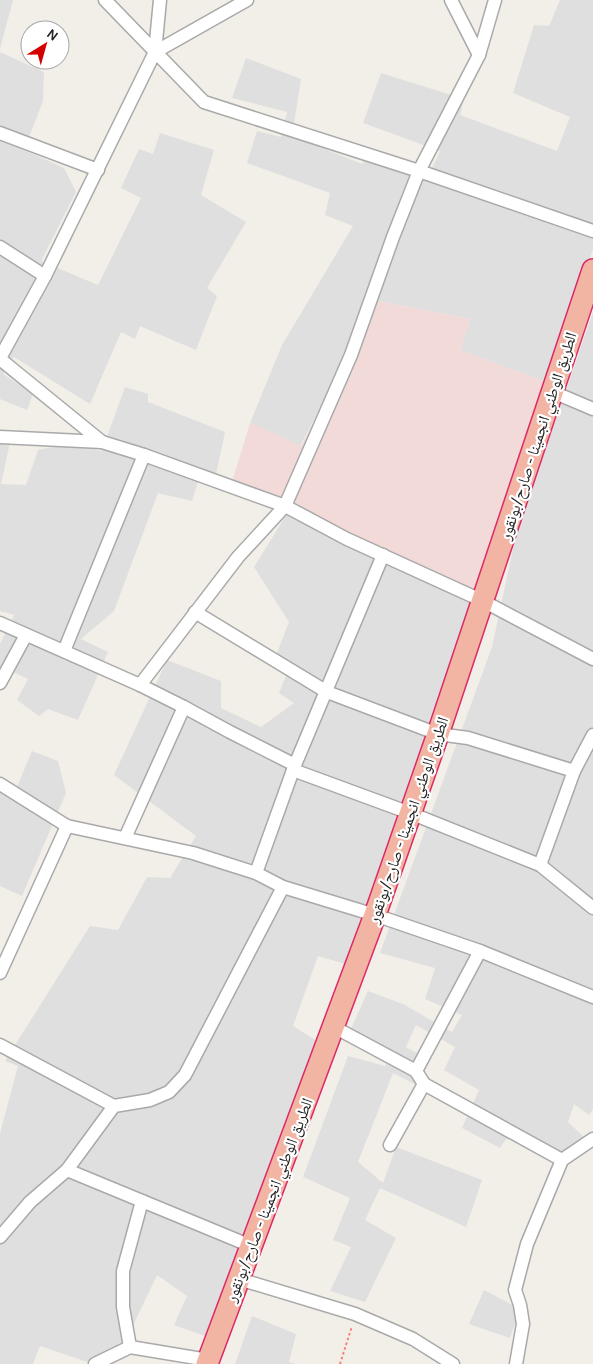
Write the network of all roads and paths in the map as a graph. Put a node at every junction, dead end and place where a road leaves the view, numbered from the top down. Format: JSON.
{"nodes":[{"id":1,"x":106,"y":0,"type":"edge"},
{"id":2,"x":160,"y":0,"type":"edge"},
{"id":3,"x":247,"y":0,"type":"edge"},
{"id":4,"x":450,"y":0,"type":"edge"},
{"id":5,"x":495,"y":0,"type":"edge"},
{"id":6,"x":155,"y":52,"type":"junction"},
{"id":7,"x":479,"y":55,"type":"junction"},
{"id":8,"x":0,"y":133,"type":"edge"},
{"id":9,"x":98,"y":170,"type":"junction"},
{"id":10,"x":419,"y":171,"type":"junction"},
{"id":11,"x":593,"y":231,"type":"edge"},
{"id":12,"x":0,"y":247,"type":"edge"},
{"id":13,"x":593,"y":270,"type":"edge"},
{"id":14,"x":45,"y":276,"type":"junction"},
{"id":15,"x":0,"y":358,"type":"edge"},
{"id":16,"x":553,"y":392,"type":"junction"},
{"id":17,"x":593,"y":409,"type":"edge"},
{"id":18,"x":0,"y":437,"type":"edge"},
{"id":19,"x":102,"y":442,"type":"junction"},
{"id":20,"x":144,"y":455,"type":"junction"},
{"id":21,"x":285,"y":506,"type":"junction"},
{"id":22,"x":383,"y":555,"type":"junction"},
{"id":23,"x":483,"y":601,"type":"junction"},
{"id":24,"x":196,"y":612,"type":"junction"},
{"id":25,"x":0,"y":623,"type":"edge"},
{"id":26,"x":26,"y":635,"type":"junction"},
{"id":27,"x":64,"y":651,"type":"junction"},
{"id":28,"x":593,"y":659,"type":"edge"},
{"id":29,"x":0,"y":683,"type":"edge"},
{"id":30,"x":140,"y":685,"type":"junction"},
{"id":31,"x":327,"y":692,"type":"junction"},
{"id":32,"x":184,"y":707,"type":"junction"},
{"id":33,"x":438,"y":734,"type":"junction"},
{"id":34,"x":593,"y":735,"type":"edge"},
{"id":35,"x":294,"y":767,"type":"junction"},
{"id":36,"x":574,"y":771,"type":"junction"},
{"id":37,"x":0,"y":784,"type":"edge"},
{"id":38,"x":410,"y":813,"type":"junction"},
{"id":39,"x":67,"y":826,"type":"junction"},
{"id":40,"x":125,"y":838,"type":"junction"},
{"id":41,"x":540,"y":866,"type":"junction"},
{"id":42,"x":256,"y":873,"type":"junction"},
{"id":43,"x":283,"y":887,"type":"junction"},
{"id":44,"x":593,"y":908,"type":"edge"},
{"id":45,"x":375,"y":915,"type":"junction"},
{"id":46,"x":480,"y":951,"type":"junction"},
{"id":47,"x":0,"y":973,"type":"edge"},
{"id":48,"x":593,"y":997,"type":"edge"},
{"id":49,"x":334,"y":1027,"type":"junction"},
{"id":50,"x":0,"y":1045,"type":"edge"},
{"id":51,"x":416,"y":1071,"type":"junction"},
{"id":52,"x":424,"y":1084,"type":"junction"},
{"id":53,"x":114,"y":1106,"type":"junction"},
{"id":54,"x":593,"y":1139,"type":"edge"},
{"id":55,"x":390,"y":1145,"type":"dead end"},
{"id":56,"x":562,"y":1160,"type":"junction"},
{"id":57,"x":67,"y":1170,"type":"junction"},
{"id":58,"x":142,"y":1201,"type":"junction"},
{"id":59,"x":0,"y":1237,"type":"edge"},
{"id":60,"x":251,"y":1246,"type":"junction"},
{"id":61,"x":239,"y":1279,"type":"junction"},
{"id":62,"x":355,"y":1314,"type":"junction"},
{"id":63,"x":130,"y":1348,"type":"junction"},
{"id":64,"x":208,"y":1362,"type":"edge"},
{"id":65,"x":95,"y":1364,"type":"edge"},
{"id":66,"x":340,"y":1364,"type":"edge"},
{"id":67,"x":454,"y":1364,"type":"edge"},
{"id":68,"x":516,"y":1364,"type":"edge"}],
"edges":[{"from":1,"to":6,"type":"street"},
{"from":2,"to":6,"type":"street"},
{"from":3,"to":6,"type":"street"},
{"from":4,"to":7,"type":"street"},
{"from":5,"to":7,"type":"street"},
{"from":6,"to":9,"type":"street"},
{"from":6,"to":10,"type":"street"},
{"from":7,"to":10,"type":"street"},
{"from":8,"to":9,"type":"street"},
{"from":9,"to":14,"type":"street"},
{"from":10,"to":11,"type":"street"},
{"from":10,"to":21,"type":"street"},
{"from":12,"to":14,"type":"street"},
{"from":13,"to":16,"type":"highway","name":"الطريق الوطني انجمينا - صارح/بونقور"},
{"from":14,"to":15,"type":"street"},
{"from":15,"to":19,"type":"street"},
{"from":16,"to":17,"type":"street"},
{"from":16,"to":23,"type":"highway","name":"الطريق الوطني انجمينا - صارح/بونقور"},
{"from":18,"to":19,"type":"street"},
{"from":19,"to":20,"type":"street"},
{"from":20,"to":21,"type":"street"},
{"from":20,"to":27,"type":"street"},
{"from":21,"to":22,"type":"street"},
{"from":21,"to":24,"type":"street"},
{"from":22,"to":23,"type":"street"},
{"from":22,"to":31,"type":"street"},
{"from":23,"to":28,"type":"street"},
{"from":23,"to":33,"type":"highway","name":"الطريق الوطني انجمينا - صارح/بونقور"},
{"from":24,"to":30,"type":"street"},
{"from":24,"to":31,"type":"street"},
{"from":25,"to":26,"type":"street"},
{"from":26,"to":27,"type":"street"},
{"from":26,"to":29,"type":"street"},
{"from":27,"to":30,"type":"street"},
{"from":30,"to":32,"type":"street"},
{"from":31,"to":33,"type":"street"},
{"from":31,"to":35,"type":"street"},
{"from":32,"to":35,"type":"street"},
{"from":32,"to":40,"type":"street"},
{"from":33,"to":36,"type":"street"},
{"from":33,"to":38,"type":"highway","name":"الطريق الوطني انجمينا - صارح/بونقور"},
{"from":34,"to":36,"type":"street"},
{"from":35,"to":38,"type":"street"},
{"from":35,"to":42,"type":"street"},
{"from":36,"to":41,"type":"street"},
{"from":37,"to":39,"type":"street"},
{"from":38,"to":41,"type":"street"},
{"from":38,"to":45,"type":"highway","name":"الطريق الوطني انجمينا - صارح/بونقور"},
{"from":39,"to":40,"type":"street"},
{"from":39,"to":47,"type":"street"},
{"from":40,"to":42,"type":"street"},
{"from":41,"to":44,"type":"street"},
{"from":42,"to":43,"type":"street"},
{"from":43,"to":45,"type":"street"},
{"from":43,"to":53,"type":"street"},
{"from":45,"to":46,"type":"street"},
{"from":45,"to":49,"type":"highway","name":"الطريق الوطني انجمينا - صارح/بونقور"},
{"from":46,"to":48,"type":"street"},
{"from":46,"to":51,"type":"street"},
{"from":49,"to":51,"type":"street"},
{"from":49,"to":60,"type":"highway","name":"الطريق الوطني انجمينا - صارح/بونقور"},
{"from":50,"to":53,"type":"street"},
{"from":51,"to":52,"type":"street"},
{"from":52,"to":55,"type":"street"},
{"from":52,"to":56,"type":"street"},
{"from":53,"to":57,"type":"street"},
{"from":54,"to":56,"type":"street"},
{"from":56,"to":68,"type":"street"},
{"from":57,"to":58,"type":"street"},
{"from":57,"to":59,"type":"street"},
{"from":58,"to":60,"type":"street"},
{"from":58,"to":63,"type":"street"},
{"from":60,"to":61,"type":"highway","name":"الطريق الوطني انجمينا - صارح/بونقور"},
{"from":61,"to":62,"type":"street"},
{"from":61,"to":64,"type":"highway","name":"الطريق الوطني انجمينا - صارح/بونقور"},
{"from":62,"to":66,"type":"path"},
{"from":62,"to":67,"type":"street"},
{"from":63,"to":64,"type":"street"},
{"from":63,"to":65,"type":"street"}]}
